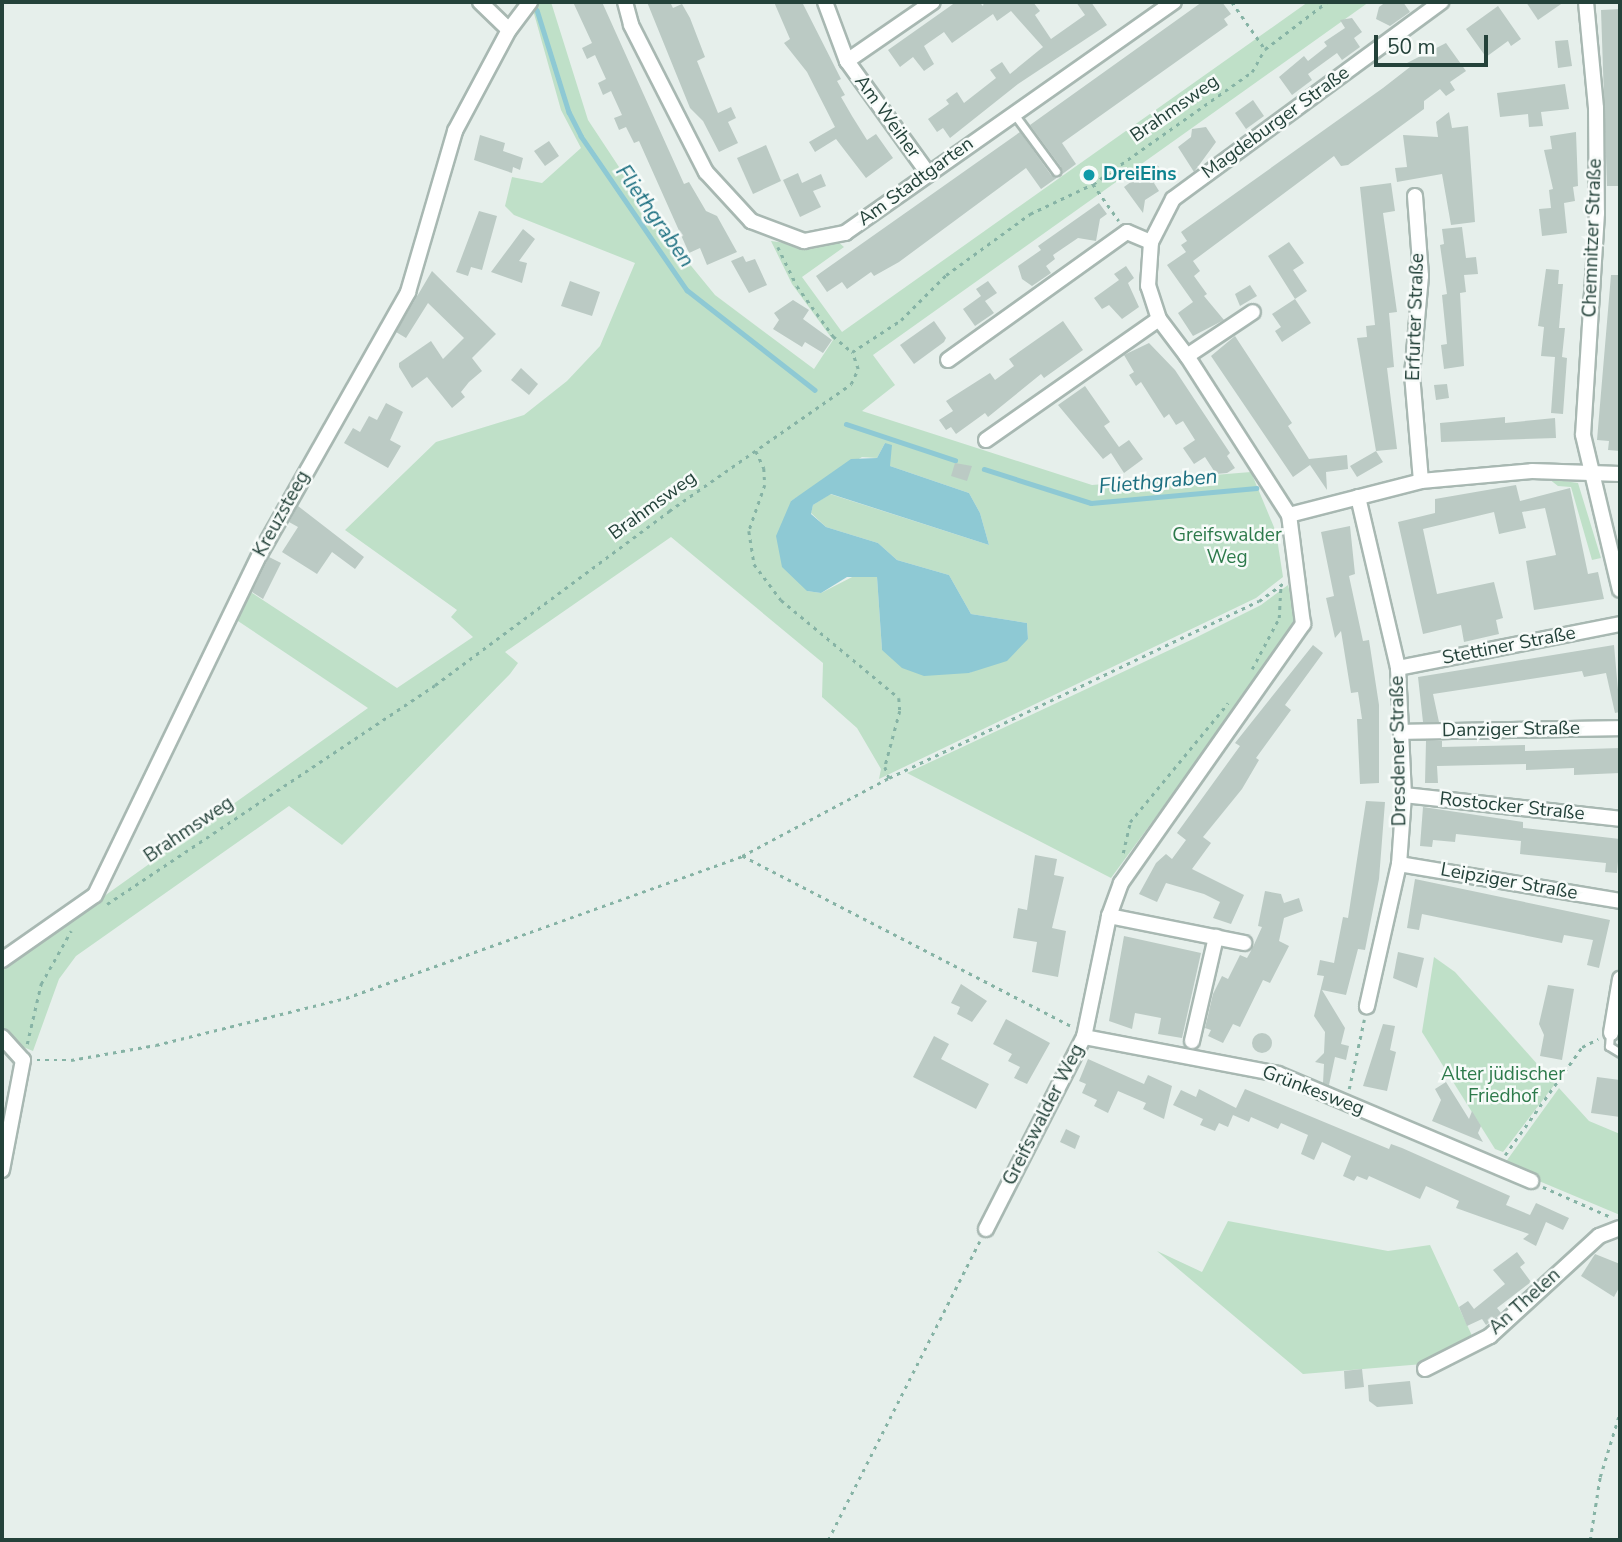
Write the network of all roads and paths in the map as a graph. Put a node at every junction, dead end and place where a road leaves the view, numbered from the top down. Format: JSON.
{"nodes":[{"id":1,"x":480,"y":2,"type":"edge"},
{"id":2,"x":530,"y":2,"type":"edge"},
{"id":3,"x":625,"y":2,"type":"edge"},
{"id":4,"x":825,"y":2,"type":"edge"},
{"id":5,"x":933,"y":2,"type":"edge"},
{"id":6,"x":1174,"y":2,"type":"edge"},
{"id":7,"x":1231,"y":2,"type":"edge"},
{"id":8,"x":1327,"y":2,"type":"edge"},
{"id":9,"x":1441,"y":2,"type":"edge"},
{"id":10,"x":1586,"y":2,"type":"edge"},
{"id":11,"x":509,"y":30,"type":"junction"},
{"id":12,"x":1265,"y":50,"type":"junction"},
{"id":13,"x":847,"y":61,"type":"junction"},
{"id":14,"x":1013,"y":114,"type":"junction"},
{"id":15,"x":927,"y":172,"type":"junction"},
{"id":16,"x":1056,"y":172,"type":"dead end"},
{"id":17,"x":1093,"y":184,"type":"junction"},
{"id":18,"x":1415,"y":196,"type":"dead end"},
{"id":19,"x":775,"y":232,"type":"junction"},
{"id":20,"x":1127,"y":232,"type":"junction"},
{"id":21,"x":1152,"y":242,"type":"junction"},
{"id":22,"x":1253,"y":312,"type":"dead end"},
{"id":23,"x":1159,"y":319,"type":"junction"},
{"id":24,"x":852,"y":352,"type":"junction"},
{"id":25,"x":1187,"y":356,"type":"junction"},
{"id":26,"x":948,"y":360,"type":"dead end"},
{"id":27,"x":986,"y":440,"type":"dead end"},
{"id":28,"x":756,"y":451,"type":"junction"},
{"id":29,"x":1589,"y":473,"type":"junction"},
{"id":30,"x":1620,"y":474,"type":"edge"},
{"id":31,"x":1421,"y":481,"type":"junction"},
{"id":32,"x":1358,"y":497,"type":"junction"},
{"id":33,"x":1289,"y":515,"type":"junction"},
{"id":34,"x":1298,"y":573,"type":"junction"},
{"id":35,"x":1281,"y":585,"type":"junction"},
{"id":36,"x":1620,"y":590,"type":"edge"},
{"id":37,"x":1620,"y":624,"type":"edge"},
{"id":38,"x":1398,"y":668,"type":"junction"},
{"id":39,"x":1250,"y":673,"type":"dead end"},
{"id":40,"x":1235,"y":695,"type":"dead end"},
{"id":41,"x":1620,"y":728,"type":"edge"},
{"id":42,"x":1401,"y":732,"type":"junction"},
{"id":43,"x":889,"y":778,"type":"junction"},
{"id":44,"x":1404,"y":794,"type":"junction"},
{"id":45,"x":1620,"y":819,"type":"edge"},
{"id":46,"x":742,"y":856,"type":"junction"},
{"id":47,"x":1399,"y":864,"type":"junction"},
{"id":48,"x":1128,"y":873,"type":"junction"},
{"id":49,"x":1620,"y":901,"type":"edge"},
{"id":50,"x":104,"y":907,"type":"dead end"},
{"id":51,"x":1109,"y":916,"type":"junction"},
{"id":52,"x":81,"y":923,"type":"dead end"},
{"id":53,"x":1216,"y":937,"type":"junction"},
{"id":54,"x":1244,"y":943,"type":"dead end"},
{"id":55,"x":2,"y":960,"type":"edge"},
{"id":56,"x":1620,"y":979,"type":"edge"},
{"id":57,"x":1367,"y":1006,"type":"joint"},
{"id":58,"x":1611,"y":1032,"type":"junction"},
{"id":59,"x":2,"y":1037,"type":"edge"},
{"id":60,"x":1084,"y":1037,"type":"junction"},
{"id":61,"x":1192,"y":1041,"type":"dead end"},
{"id":62,"x":1620,"y":1053,"type":"edge"},
{"id":63,"x":23,"y":1060,"type":"junction"},
{"id":64,"x":1348,"y":1091,"type":"dead end"},
{"id":65,"x":1496,"y":1166,"type":"junction"},
{"id":66,"x":2,"y":1170,"type":"edge"},
{"id":67,"x":1531,"y":1181,"type":"joint"},
{"id":68,"x":1619,"y":1221,"type":"edge"},
{"id":69,"x":1620,"y":1228,"type":"edge"},
{"id":70,"x":986,"y":1229,"type":"joint"},
{"id":71,"x":1425,"y":1369,"type":"dead end"},
{"id":72,"x":1620,"y":1412,"type":"edge"},
{"id":73,"x":828,"y":1540,"type":"edge"},
{"id":74,"x":1590,"y":1540,"type":"edge"}],
"edges":[{"from":1,"to":11,"type":"street"},
{"from":2,"to":11,"type":"street","name":"Kreuzsteeg"},
{"from":3,"to":19,"type":"street","name":"Am Stadtgarten"},
{"from":4,"to":13,"type":"street","name":"Am Weiher"},
{"from":5,"to":13,"type":"street","name":"Am Weiher"},
{"from":6,"to":14,"type":"street","name":"Am Stadtgarten"},
{"from":7,"to":12,"type":"path"},
{"from":8,"to":12,"type":"path","name":"Brahmsweg"},
{"from":9,"to":21,"type":"street","name":"Magdeburger Straße"},
{"from":10,"to":29,"type":"street","name":"Chemnitzer Straße"},
{"from":11,"to":55,"type":"street","name":"Kreuzsteeg"},
{"from":12,"to":17,"type":"path","name":"Brahmsweg"},
{"from":13,"to":15,"type":"street","name":"Am Weiher"},
{"from":14,"to":15,"type":"street","name":"Am Stadtgarten"},
{"from":14,"to":16,"type":"lane"},
{"from":15,"to":19,"type":"street","name":"Am Stadtgarten"},
{"from":17,"to":20,"type":"path"},
{"from":17,"to":24,"type":"path","name":"Brahmsweg"},
{"from":18,"to":31,"type":"street","name":"Erfurter Straße"},
{"from":19,"to":24,"type":"path"},
{"from":20,"to":21,"type":"street"},
{"from":20,"to":26,"type":"street"},
{"from":21,"to":23,"type":"street","name":"Magdeburger Straße"},
{"from":22,"to":25,"type":"street"},
{"from":23,"to":25,"type":"street","name":"Magdeburger Straße"},
{"from":23,"to":27,"type":"street"},
{"from":24,"to":28,"type":"path","name":"Brahmsweg"},
{"from":25,"to":33,"type":"street","name":"Magdeburger Straße"},
{"from":28,"to":43,"type":"path"},
{"from":28,"to":50,"type":"path","name":"Brahmsweg"},
{"from":29,"to":30,"type":"street"},
{"from":29,"to":31,"type":"street"},
{"from":29,"to":36,"type":"street","name":"Chemnitzer Straße"},
{"from":31,"to":32,"type":"street"},
{"from":32,"to":33,"type":"street"},
{"from":32,"to":38,"type":"street","name":"Dresdener Straße"},
{"from":33,"to":34,"type":"street","name":"Greifswalder Weg"},
{"from":34,"to":35,"type":"path"},
{"from":34,"to":48,"type":"street","name":"Greifswalder Weg"},
{"from":35,"to":39,"type":"path"},
{"from":35,"to":43,"type":"path"},
{"from":37,"to":38,"type":"street","name":"Stettiner Straße"},
{"from":38,"to":42,"type":"street","name":"Dresdener Straße"},
{"from":40,"to":48,"type":"path"},
{"from":41,"to":42,"type":"street","name":"Danziger Straße"},
{"from":42,"to":44,"type":"street","name":"Dresdener Straße"},
{"from":43,"to":46,"type":"path"},
{"from":44,"to":45,"type":"street","name":"Rostocker Straße"},
{"from":44,"to":47,"type":"street","name":"Dresdener Straße"},
{"from":46,"to":60,"type":"path"},
{"from":46,"to":63,"type":"path"},
{"from":47,"to":49,"type":"street","name":"Leipziger Straße"},
{"from":47,"to":57,"type":"street","name":"Dresdener Straße"},
{"from":48,"to":51,"type":"street","name":"Greifswalder Weg"},
{"from":51,"to":53,"type":"street"},
{"from":51,"to":60,"type":"street","name":"Greifswalder Weg"},
{"from":52,"to":63,"type":"path"},
{"from":53,"to":54,"type":"street"},
{"from":53,"to":61,"type":"street"},
{"from":56,"to":58,"type":"street"},
{"from":57,"to":64,"type":"path"},
{"from":58,"to":62,"type":"lane"},
{"from":58,"to":65,"type":"path"},
{"from":59,"to":63,"type":"street"},
{"from":60,"to":65,"type":"street","name":"Grünkesweg"},
{"from":60,"to":70,"type":"street","name":"Greifswalder Weg"},
{"from":63,"to":66,"type":"street"},
{"from":65,"to":67,"type":"street","name":"Grünkesweg"},
{"from":67,"to":68,"type":"path"},
{"from":69,"to":71,"type":"street","name":"An Thelen"},
{"from":70,"to":73,"type":"path"},
{"from":72,"to":74,"type":"path"}]}
